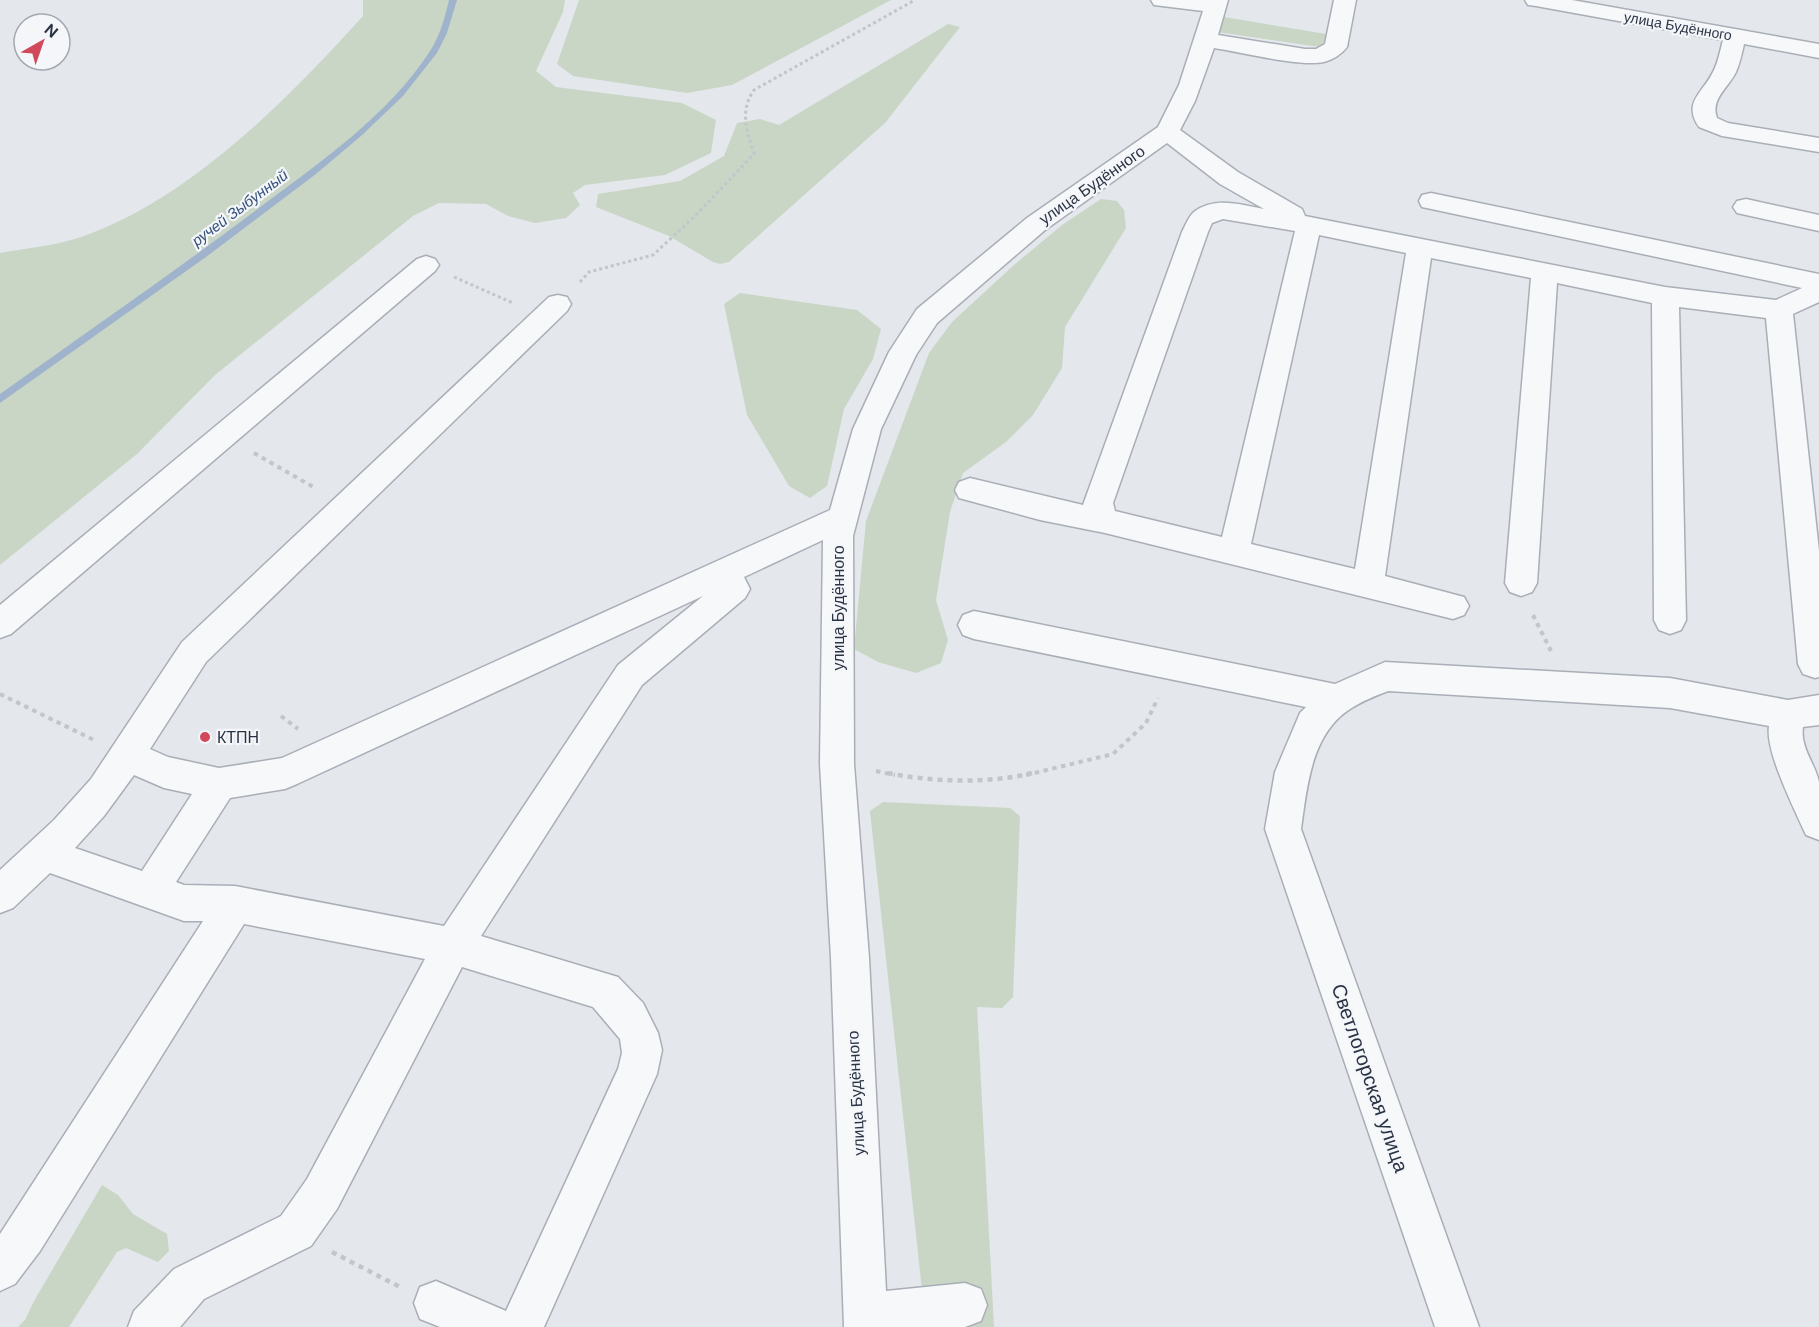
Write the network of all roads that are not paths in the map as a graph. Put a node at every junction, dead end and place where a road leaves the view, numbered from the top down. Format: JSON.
{"nodes":[{"id":1,"x":1162,"y":0,"type":"edge"},
{"id":2,"x":1345,"y":0,"type":"edge"},
{"id":3,"x":1536,"y":0,"type":"edge"},
{"id":4,"x":1216,"y":3,"type":"edge"},
{"id":5,"x":1736,"y":36,"type":"junction"},
{"id":6,"x":1206,"y":40,"type":"junction"},
{"id":7,"x":1819,"y":51,"type":"edge"},
{"id":8,"x":1167,"y":132,"type":"junction"},
{"id":9,"x":1819,"y":145,"type":"edge"},
{"id":10,"x":1431,"y":201,"type":"dead end"},
{"id":11,"x":1746,"y":207,"type":"dead end"},
{"id":12,"x":1819,"y":223,"type":"edge"},
{"id":13,"x":1308,"y":225,"type":"junction"},
{"id":14,"x":1420,"y":246,"type":"junction"},
{"id":15,"x":426,"y":265,"type":"road end"},
{"id":16,"x":1545,"y":272,"type":"junction"},
{"id":17,"x":1819,"y":283,"type":"edge"},
{"id":18,"x":1819,"y":293,"type":"edge"},
{"id":19,"x":1665,"y":296,"type":"junction"},
{"id":20,"x":552,"y":310,"type":"road end"},
{"id":21,"x":1779,"y":310,"type":"junction"},
{"id":22,"x":970,"y":490,"type":"dead end"},
{"id":23,"x":844,"y":518,"type":"junction"},
{"id":24,"x":1105,"y":521,"type":"junction"},
{"id":25,"x":1234,"y":552,"type":"junction"},
{"id":26,"x":725,"y":573,"type":"junction"},
{"id":27,"x":1521,"y":583,"type":"road end"},
{"id":28,"x":1368,"y":584,"type":"junction"},
{"id":29,"x":1453,"y":606,"type":"dead end"},
{"id":30,"x":1670,"y":620,"type":"dead end"},
{"id":31,"x":0,"y":624,"type":"edge"},
{"id":32,"x":974,"y":625,"type":"dead end"},
{"id":33,"x":1815,"y":664,"type":"dead end"},
{"id":34,"x":1337,"y":699,"type":"junction"},
{"id":35,"x":1803,"y":712,"type":"edge"},
{"id":36,"x":127,"y":755,"type":"junction"},
{"id":37,"x":219,"y":784,"type":"junction"},
{"id":38,"x":1819,"y":823,"type":"edge"},
{"id":39,"x":44,"y":854,"type":"junction"},
{"id":40,"x":150,"y":891,"type":"junction"},
{"id":41,"x":0,"y":895,"type":"edge"},
{"id":42,"x":235,"y":904,"type":"junction"},
{"id":43,"x":453,"y":946,"type":"junction"},
{"id":44,"x":0,"y":1269,"type":"edge"},
{"id":45,"x":436,"y":1303,"type":"dead end"},
{"id":46,"x":965,"y":1305,"type":"dead end"},
{"id":47,"x":866,"y":1321,"type":"edge"},
{"id":48,"x":150,"y":1327,"type":"edge"},
{"id":49,"x":491,"y":1327,"type":"edge"},
{"id":50,"x":521,"y":1327,"type":"edge"},
{"id":51,"x":1457,"y":1327,"type":"edge"}],
"edges":[{"from":1,"to":4,"type":"street"},
{"from":2,"to":6,"type":"street"},
{"from":3,"to":5,"type":"street","name":"улица Будённого"},
{"from":4,"to":6,"type":"street","name":"улица Будённого"},
{"from":5,"to":7,"type":"street","name":"улица Будённого"},
{"from":5,"to":9,"type":"street"},
{"from":6,"to":8,"type":"street","name":"улица Будённого"},
{"from":8,"to":13,"type":"street"},
{"from":8,"to":23,"type":"street","name":"улица Будённого"},
{"from":10,"to":17,"type":"street"},
{"from":11,"to":12,"type":"street"},
{"from":13,"to":14,"type":"street"},
{"from":13,"to":24,"type":"street"},
{"from":13,"to":25,"type":"street"},
{"from":14,"to":16,"type":"street"},
{"from":14,"to":28,"type":"street"},
{"from":15,"to":31,"type":"street"},
{"from":16,"to":19,"type":"street"},
{"from":16,"to":27,"type":"street"},
{"from":18,"to":21,"type":"street"},
{"from":19,"to":21,"type":"street"},
{"from":19,"to":30,"type":"street"},
{"from":20,"to":36,"type":"street"},
{"from":21,"to":33,"type":"street"},
{"from":22,"to":24,"type":"street"},
{"from":23,"to":26,"type":"street"},
{"from":23,"to":47,"type":"street","name":"улица Будённого"},
{"from":24,"to":25,"type":"street"},
{"from":25,"to":28,"type":"street"},
{"from":26,"to":37,"type":"street"},
{"from":26,"to":43,"type":"street"},
{"from":28,"to":29,"type":"street"},
{"from":32,"to":34,"type":"street"},
{"from":34,"to":35,"type":"street"},
{"from":34,"to":51,"type":"street","name":"Светлогорская улица"},
{"from":35,"to":38,"type":"street"},
{"from":36,"to":37,"type":"street"},
{"from":36,"to":39,"type":"street"},
{"from":37,"to":40,"type":"street"},
{"from":39,"to":40,"type":"street"},
{"from":39,"to":41,"type":"street"},
{"from":40,"to":42,"type":"street"},
{"from":42,"to":43,"type":"street"},
{"from":42,"to":44,"type":"street"},
{"from":43,"to":48,"type":"street"},
{"from":43,"to":50,"type":"street"},
{"from":45,"to":49,"type":"street"},
{"from":46,"to":47,"type":"street"}]}
